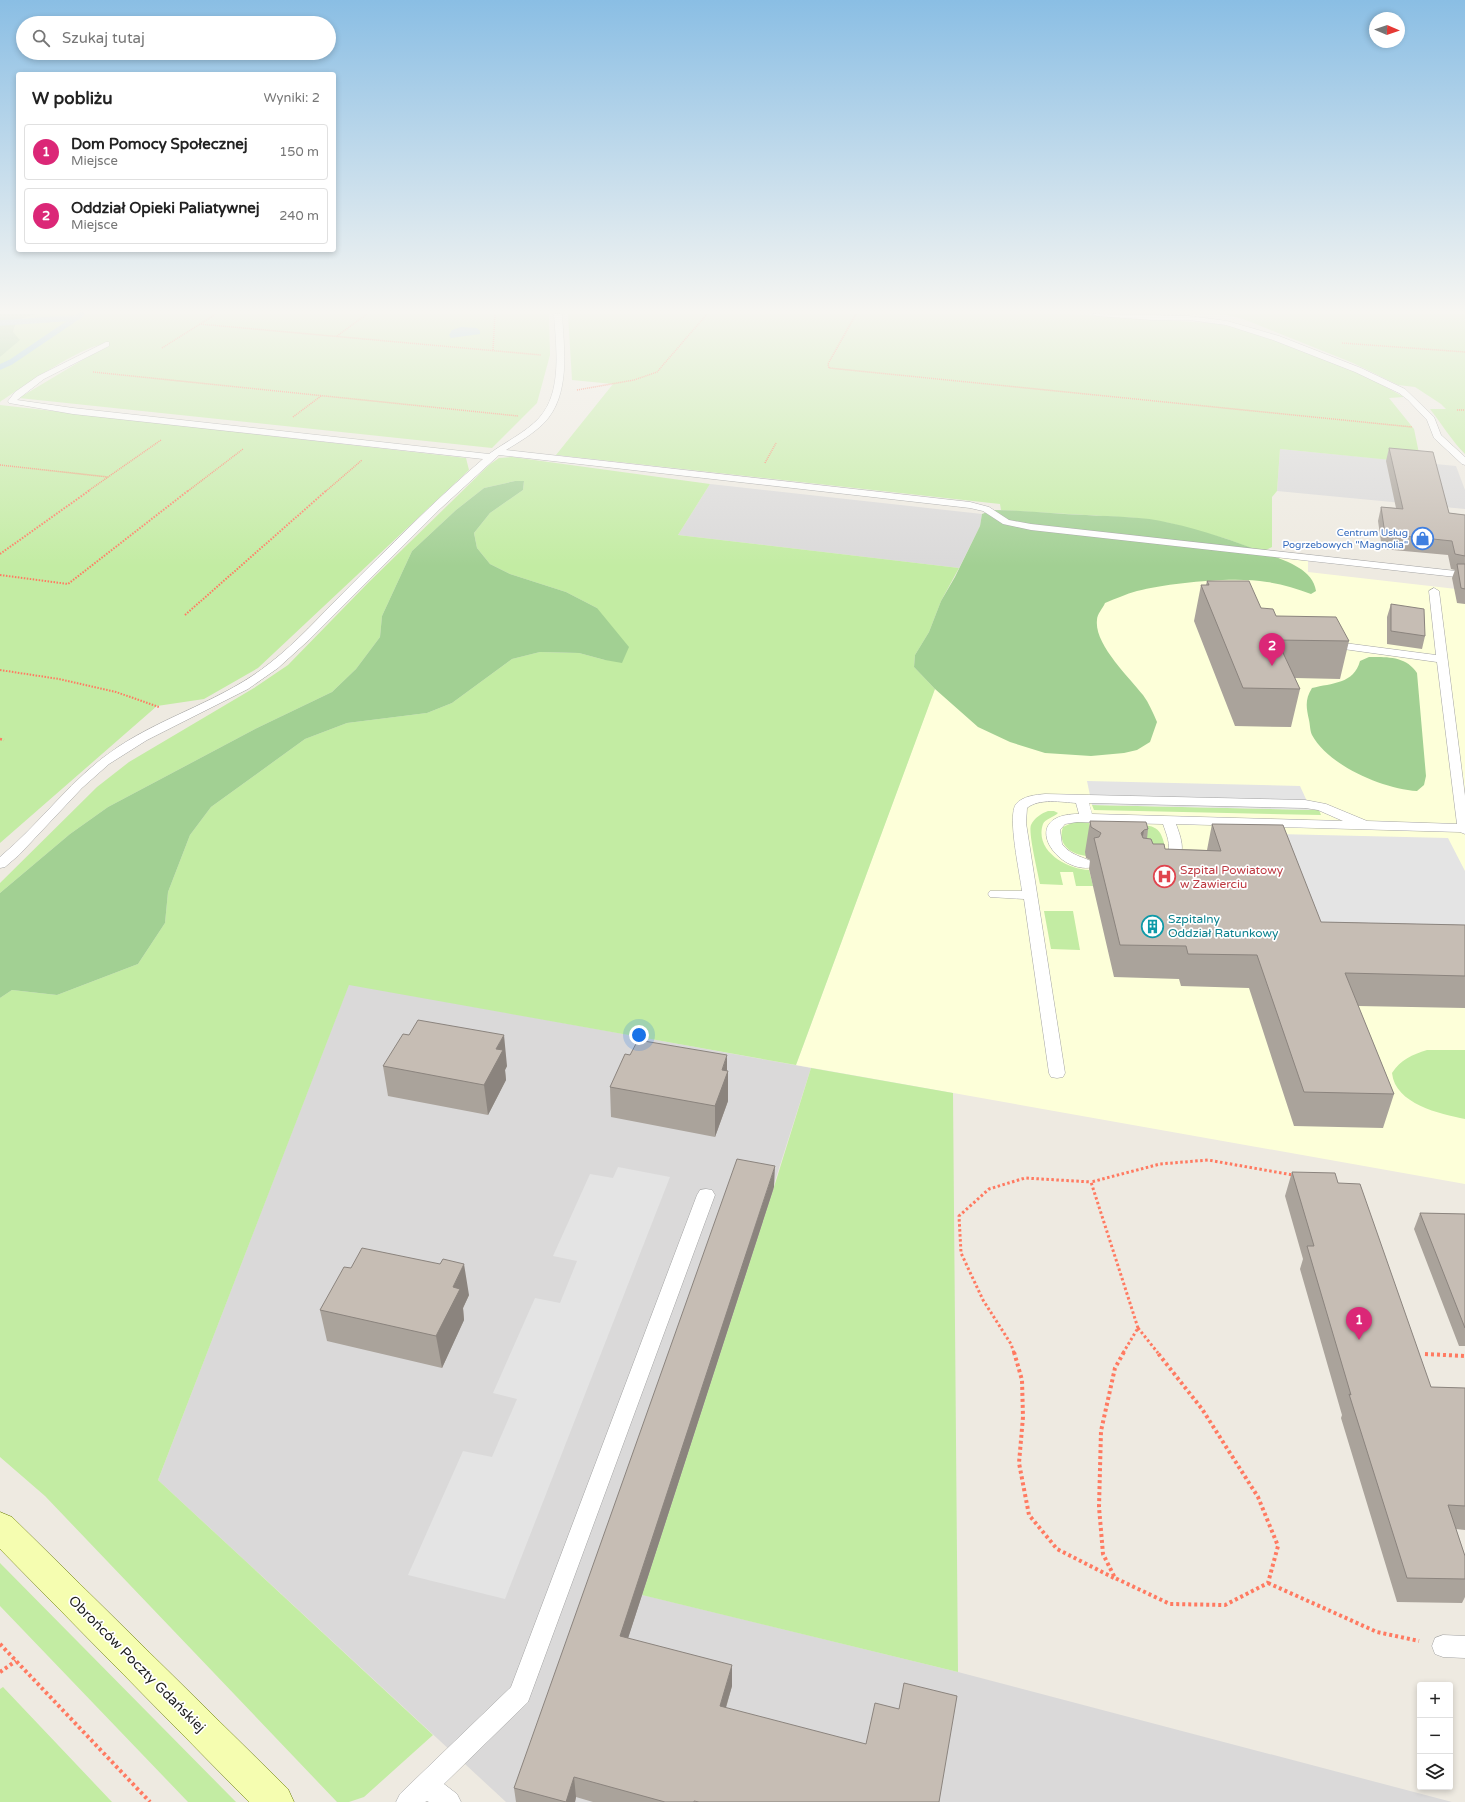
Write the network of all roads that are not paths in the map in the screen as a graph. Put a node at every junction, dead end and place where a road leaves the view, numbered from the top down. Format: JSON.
{"nodes":[{"id":1,"x":15,"y":398,"type":"edge"},
{"id":2,"x":554,"y":398,"type":"edge"},
{"id":3,"x":1411,"y":398,"type":"edge"},
{"id":4,"x":494,"y":455,"type":"junction"},
{"id":5,"x":1465,"y":462,"type":"edge"},
{"id":6,"x":1465,"y":574,"type":"edge"},
{"id":7,"x":1434,"y":590,"type":"dead end"},
{"id":8,"x":1318,"y":643,"type":"edge"},
{"id":9,"x":1442,"y":659,"type":"junction"},
{"id":10,"x":1082,"y":798,"type":"junction"},
{"id":11,"x":1086,"y":818,"type":"junction"},
{"id":12,"x":1168,"y":820,"type":"junction"},
{"id":13,"x":1464,"y":823,"type":"edge"},
{"id":14,"x":1365,"y":825,"type":"junction"},
{"id":15,"x":0,"y":864,"type":"edge"},
{"id":16,"x":1088,"y":864,"type":"dead end"},
{"id":17,"x":1150,"y":865,"type":"edge"},
{"id":18,"x":995,"y":894,"type":"dead end"},
{"id":19,"x":1030,"y":895,"type":"junction"},
{"id":20,"x":1058,"y":1073,"type":"dead end"},
{"id":21,"x":706,"y":1195,"type":"dead end"},
{"id":22,"x":0,"y":1526,"type":"edge"},
{"id":23,"x":1443,"y":1646,"type":"road end"},
{"id":24,"x":1465,"y":1647,"type":"edge"},
{"id":25,"x":425,"y":1785,"type":"junction"},
{"id":26,"x":275,"y":1802,"type":"edge"},
{"id":27,"x":408,"y":1802,"type":"edge"},
{"id":28,"x":449,"y":1802,"type":"edge"}],
"edges":[{"from":1,"to":4,"type":"lane"},
{"from":2,"to":4,"type":"lane"},
{"from":3,"to":5,"type":"lane"},
{"from":4,"to":6,"type":"lane"},
{"from":4,"to":15,"type":"lane"},
{"from":7,"to":9,"type":"lane"},
{"from":8,"to":9,"type":"lane"},
{"from":9,"to":13,"type":"lane"},
{"from":10,"to":11,"type":"lane"},
{"from":10,"to":14,"type":"lane"},
{"from":10,"to":19,"type":"lane"},
{"from":11,"to":12,"type":"lane"},
{"from":11,"to":16,"type":"lane"},
{"from":12,"to":14,"type":"lane"},
{"from":12,"to":17,"type":"lane"},
{"from":13,"to":14,"type":"lane"},
{"from":18,"to":19,"type":"lane"},
{"from":19,"to":20,"type":"lane"},
{"from":21,"to":25,"type":"lane"},
{"from":22,"to":26,"type":"street","name":"Obrońców Poczty Gdańskiej"},
{"from":23,"to":24,"type":"lane"},
{"from":25,"to":27,"type":"lane"},
{"from":25,"to":28,"type":"lane"}]}
